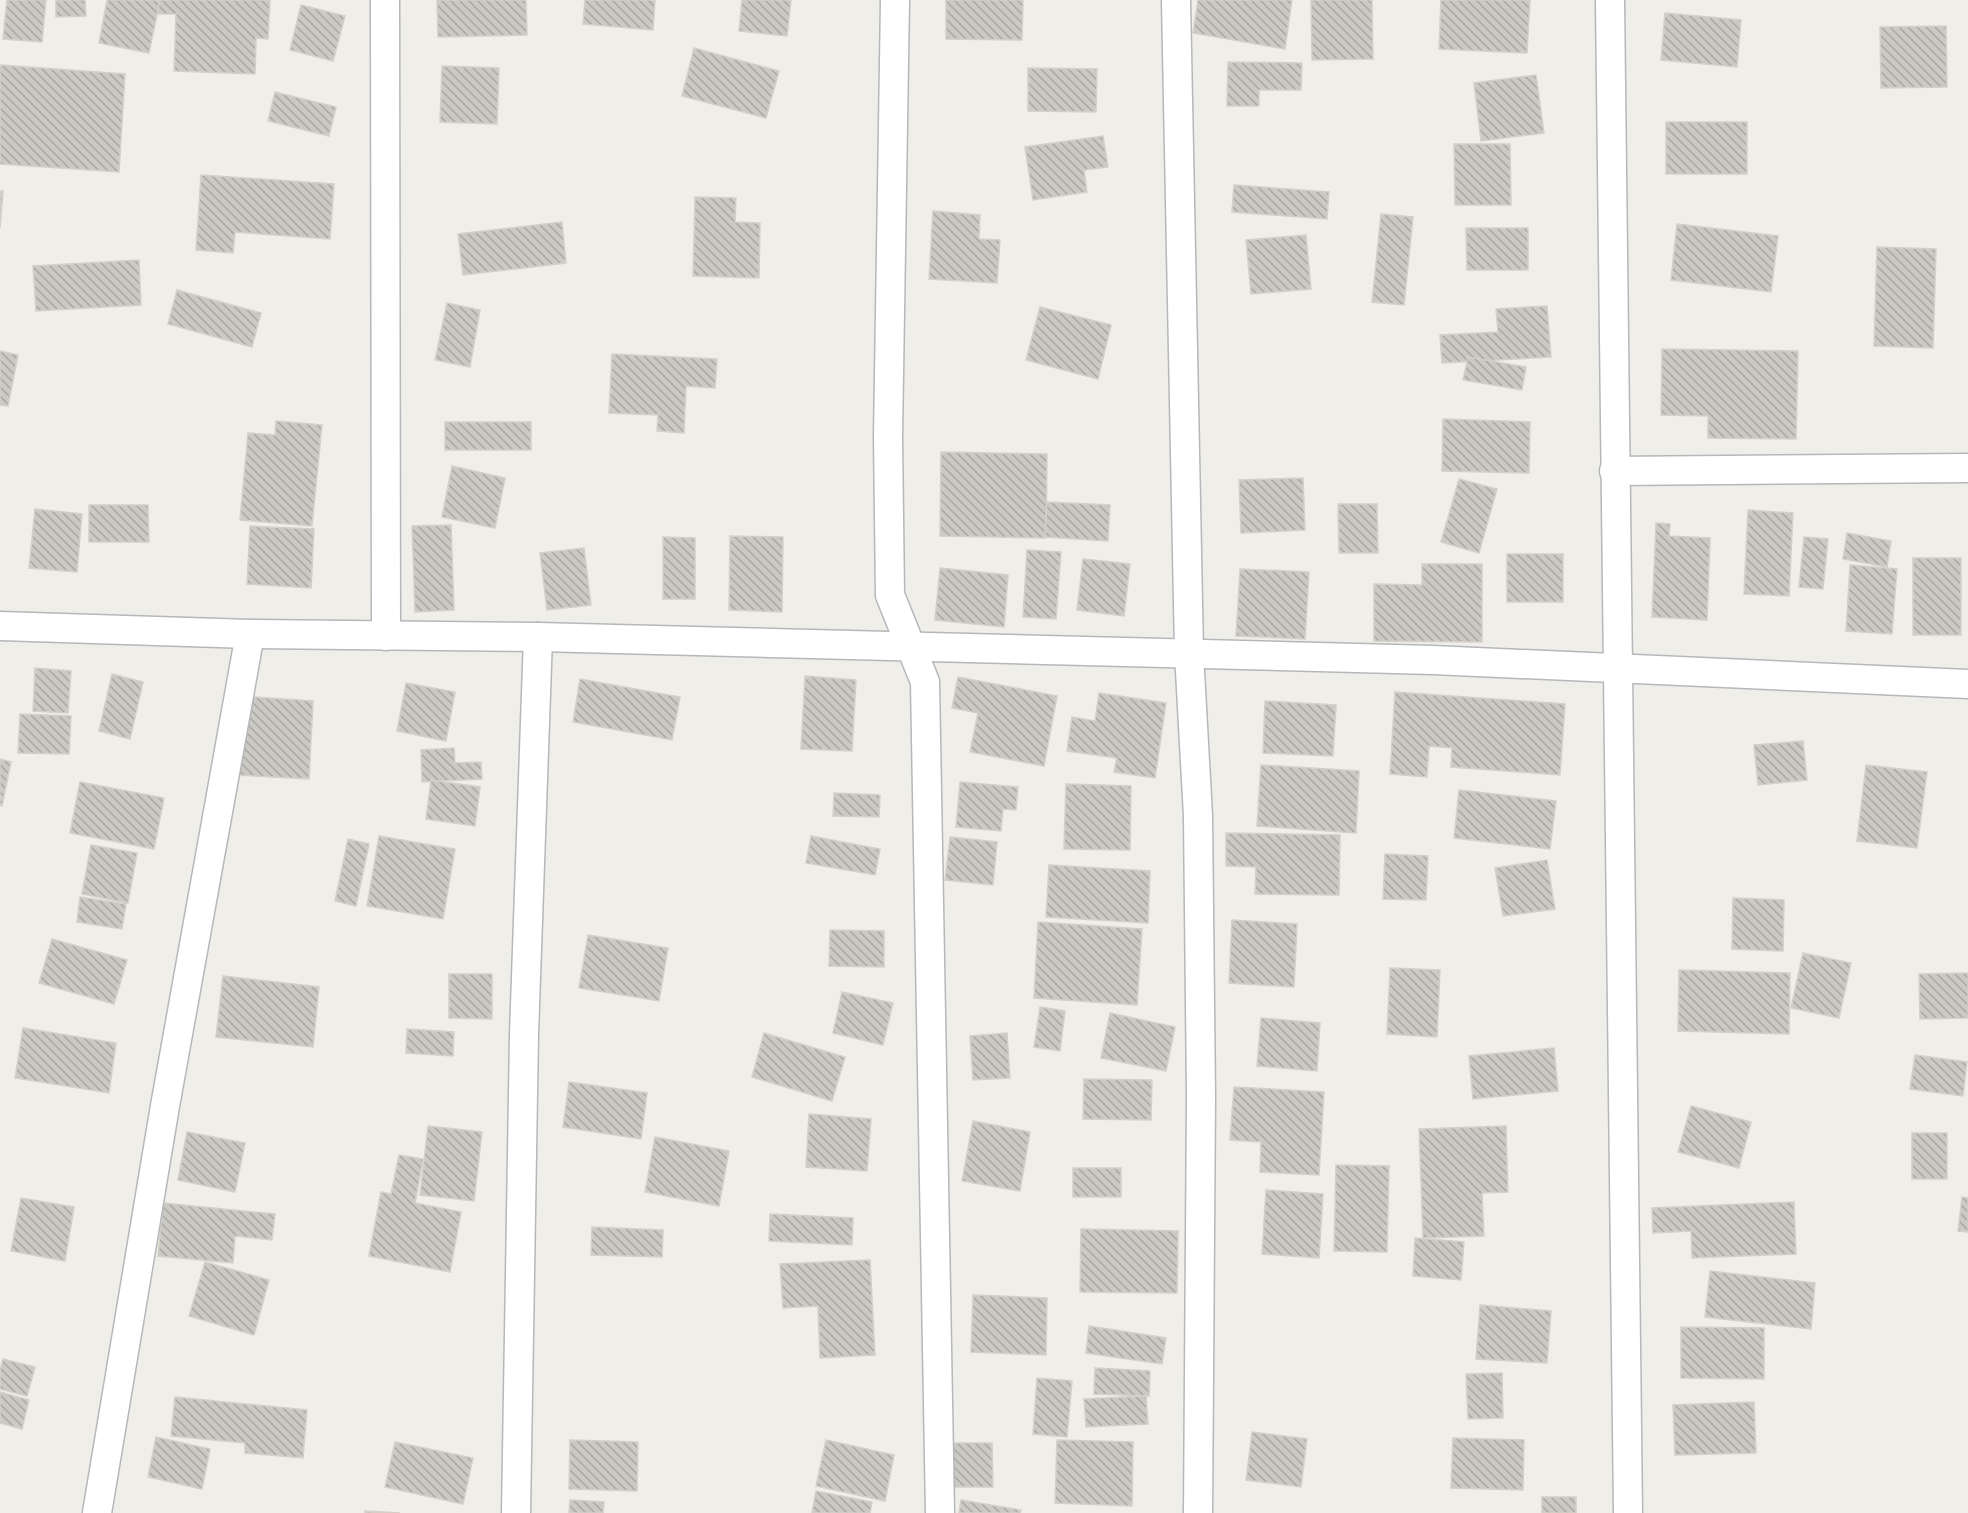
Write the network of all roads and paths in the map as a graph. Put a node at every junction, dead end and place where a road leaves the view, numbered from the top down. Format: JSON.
{"nodes":[{"id":1,"x":385,"y":0,"type":"edge"},
{"id":2,"x":895,"y":0,"type":"edge"},
{"id":3,"x":1176,"y":0,"type":"edge"},
{"id":4,"x":1610,"y":0,"type":"edge"},
{"id":5,"x":1968,"y":468,"type":"edge"},
{"id":6,"x":1614,"y":471,"type":"junction"},
{"id":7,"x":0,"y":626,"type":"edge"},
{"id":8,"x":250,"y":634,"type":"junction"},
{"id":9,"x":386,"y":636,"type":"junction"},
{"id":10,"x":538,"y":637,"type":"junction"},
{"id":11,"x":910,"y":645,"type":"junction"},
{"id":12,"x":1189,"y":653,"type":"junction"},
{"id":13,"x":1619,"y":668,"type":"junction"},
{"id":14,"x":1968,"y":684,"type":"edge"},
{"id":15,"x":97,"y":1513,"type":"edge"},
{"id":16,"x":516,"y":1513,"type":"edge"},
{"id":17,"x":940,"y":1513,"type":"edge"},
{"id":18,"x":1198,"y":1513,"type":"edge"},
{"id":19,"x":1628,"y":1513,"type":"edge"}],
"edges":[{"from":1,"to":9,"type":"street"},
{"from":2,"to":11,"type":"street"},
{"from":3,"to":12,"type":"street"},
{"from":4,"to":6,"type":"street"},
{"from":5,"to":6,"type":"street"},
{"from":6,"to":13,"type":"street"},
{"from":7,"to":8,"type":"street"},
{"from":8,"to":9,"type":"street"},
{"from":8,"to":15,"type":"street"},
{"from":9,"to":10,"type":"street"},
{"from":10,"to":11,"type":"street"},
{"from":10,"to":16,"type":"street"},
{"from":11,"to":12,"type":"street"},
{"from":11,"to":17,"type":"street"},
{"from":12,"to":13,"type":"street"},
{"from":12,"to":18,"type":"street"},
{"from":13,"to":14,"type":"street"},
{"from":13,"to":19,"type":"street"}]}
